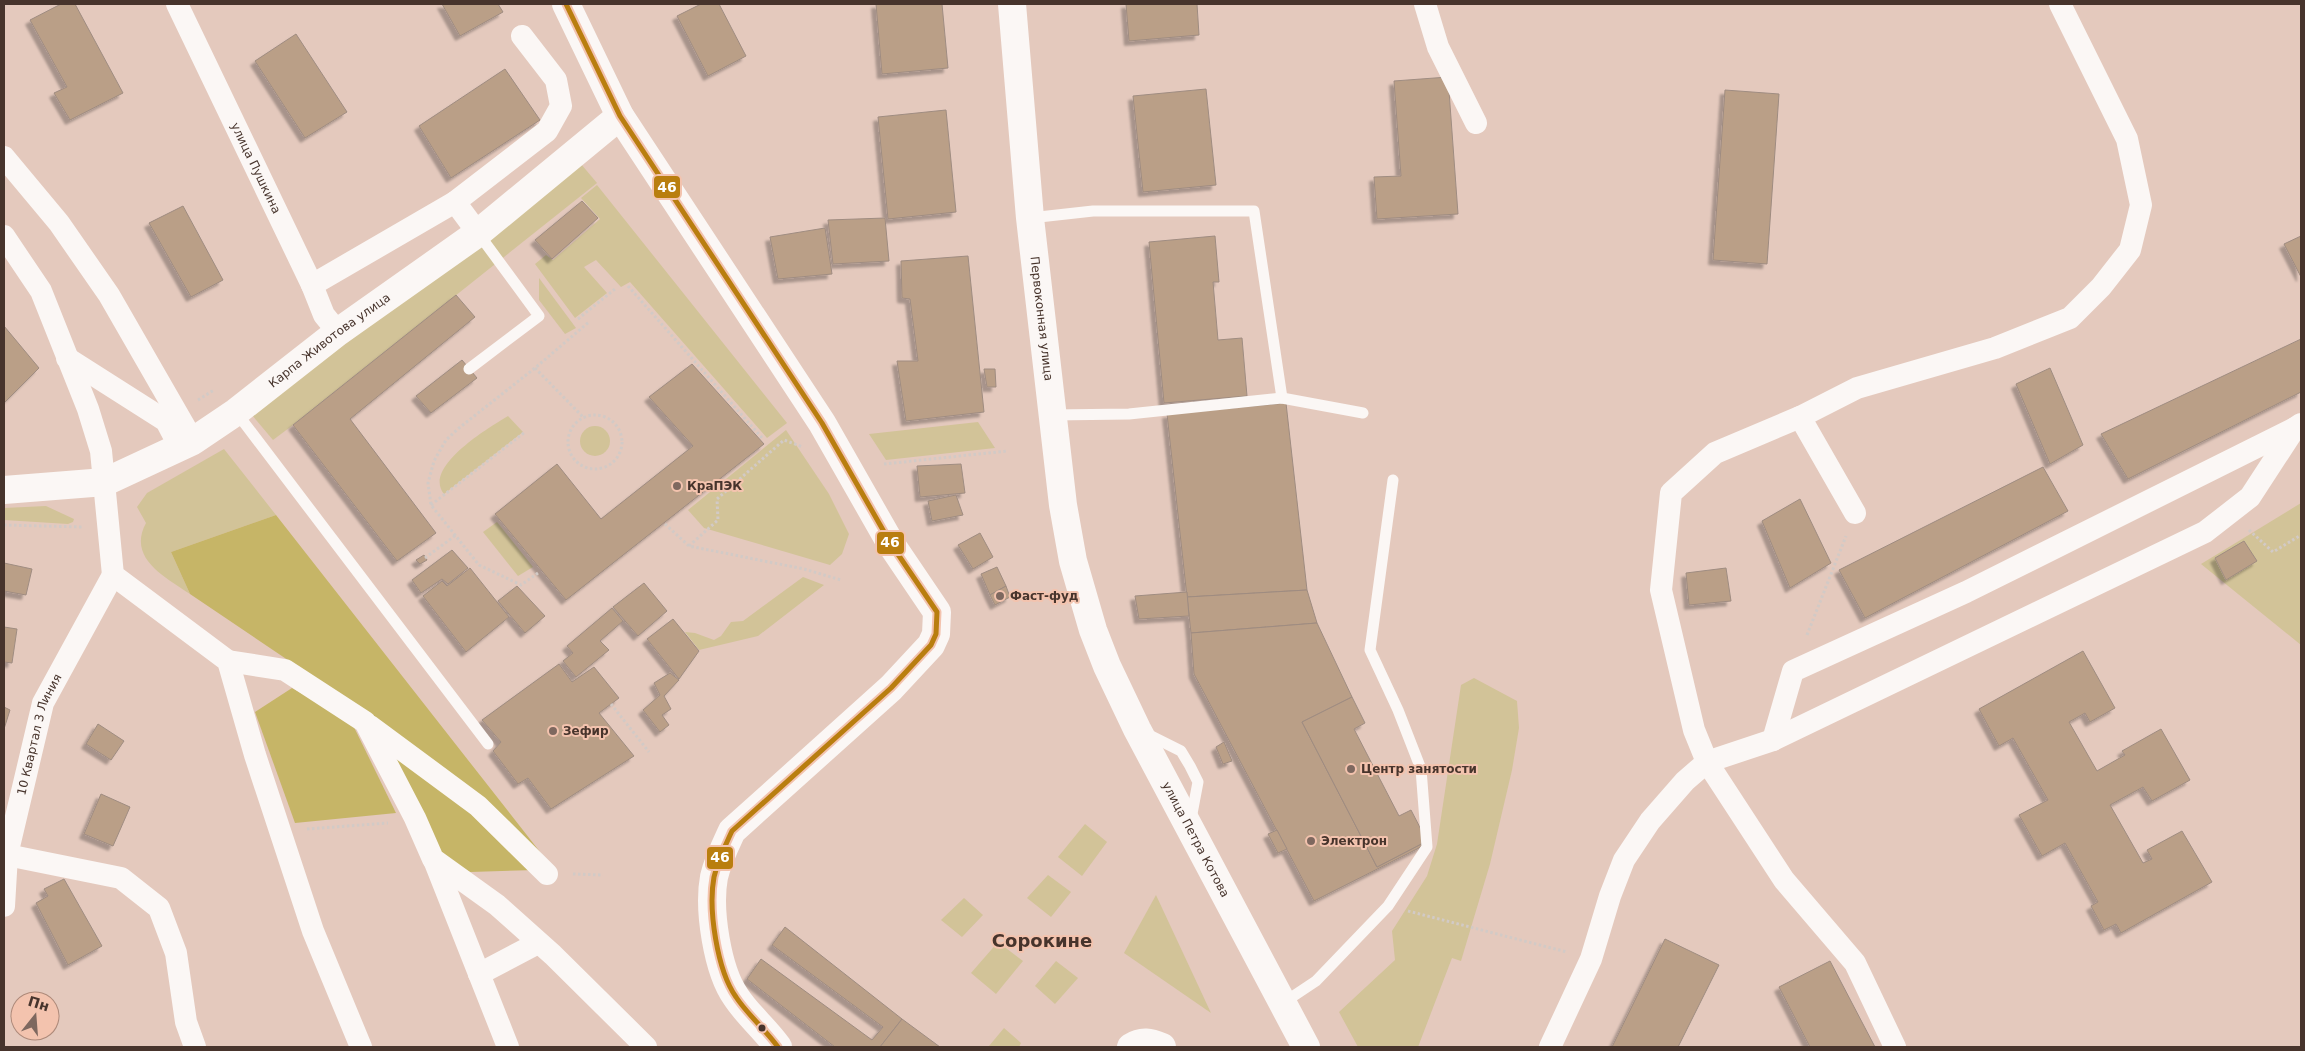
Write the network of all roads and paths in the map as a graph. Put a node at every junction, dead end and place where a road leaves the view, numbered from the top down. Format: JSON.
{"nodes":[{"id":1,"x":177,"y":4,"type":"edge"},
{"id":2,"x":566,"y":4,"type":"edge"},
{"id":3,"x":1012,"y":4,"type":"edge"},
{"id":4,"x":1425,"y":4,"type":"edge"},
{"id":5,"x":2060,"y":4,"type":"edge"},
{"id":6,"x":522,"y":36,"type":"dead end"},
{"id":7,"x":620,"y":116,"type":"junction"},
{"id":8,"x":1476,"y":123,"type":"dead end"},
{"id":9,"x":4,"y":157,"type":"edge"},
{"id":10,"x":455,"y":202,"type":"junction"},
{"id":11,"x":1030,"y":218,"type":"junction"},
{"id":12,"x":478,"y":234,"type":"junction"},
{"id":13,"x":4,"y":236,"type":"edge"},
{"id":14,"x":312,"y":285,"type":"junction"},
{"id":15,"x":628,"y":286,"type":"dead end"},
{"id":16,"x":615,"y":289,"type":"dead end"},
{"id":17,"x":578,"y":319,"type":"dead end"},
{"id":18,"x":590,"y":322,"type":"dead end"},
{"id":19,"x":338,"y":332,"type":"junction"},
{"id":20,"x":67,"y":358,"type":"junction"},
{"id":21,"x":535,"y":368,"type":"junction"},
{"id":22,"x":469,"y":369,"type":"dead end"},
{"id":23,"x":216,"y":388,"type":"dead end"},
{"id":24,"x":1282,"y":398,"type":"junction"},
{"id":25,"x":236,"y":412,"type":"junction"},
{"id":26,"x":1363,"y":413,"type":"dead end"},
{"id":27,"x":177,"y":414,"type":"junction"},
{"id":28,"x":1053,"y":415,"type":"junction"},
{"id":29,"x":583,"y":417,"type":"junction"},
{"id":30,"x":1800,"y":417,"type":"junction"},
{"id":31,"x":2298,"y":426,"type":"edge"},
{"id":32,"x":525,"y":432,"type":"dead end"},
{"id":33,"x":830,"y":437,"type":"junction"},
{"id":34,"x":763,"y":438,"type":"dead end"},
{"id":35,"x":187,"y":444,"type":"junction"},
{"id":36,"x":1007,"y":450,"type":"dead end"},
{"id":37,"x":884,"y":464,"type":"dead end"},
{"id":38,"x":1393,"y":480,"type":"dead end"},
{"id":39,"x":104,"y":482,"type":"junction"},
{"id":40,"x":4,"y":490,"type":"edge"},
{"id":41,"x":431,"y":505,"type":"junction"},
{"id":42,"x":1855,"y":513,"type":"joint"},
{"id":43,"x":2230,"y":513,"type":"junction"},
{"id":44,"x":665,"y":524,"type":"dead end"},
{"id":45,"x":4,"y":525,"type":"edge"},
{"id":46,"x":109,"y":526,"type":"junction"},
{"id":47,"x":456,"y":535,"type":"junction"},
{"id":48,"x":2301,"y":535,"type":"edge"},
{"id":49,"x":689,"y":546,"type":"junction"},
{"id":50,"x":425,"y":558,"type":"dead end"},
{"id":51,"x":538,"y":573,"type":"dead end"},
{"id":52,"x":113,"y":575,"type":"junction"},
{"id":53,"x":841,"y":580,"type":"dead end"},
{"id":54,"x":1093,"y":630,"type":"joint"},
{"id":55,"x":228,"y":662,"type":"junction"},
{"id":56,"x":1793,"y":671,"type":"junction"},
{"id":57,"x":611,"y":704,"type":"dead end"},
{"id":58,"x":365,"y":722,"type":"junction"},
{"id":59,"x":1773,"y":740,"type":"junction"},
{"id":60,"x":488,"y":744,"type":"dead end"},
{"id":61,"x":650,"y":752,"type":"dead end"},
{"id":62,"x":1707,"y":762,"type":"junction"},
{"id":63,"x":390,"y":822,"type":"dead end"},
{"id":64,"x":281,"y":831,"type":"junction"},
{"id":65,"x":7,"y":855,"type":"junction"},
{"id":66,"x":433,"y":859,"type":"junction"},
{"id":67,"x":547,"y":874,"type":"dead end"},
{"id":68,"x":4,"y":906,"type":"edge"},
{"id":69,"x":1388,"y":906,"type":"junction"},
{"id":70,"x":538,"y":943,"type":"junction"},
{"id":71,"x":1591,"y":958,"type":"junction"},
{"id":72,"x":480,"y":974,"type":"junction"},
{"id":73,"x":1283,"y":1003,"type":"junction"},
{"id":74,"x":195,"y":1047,"type":"edge"},
{"id":75,"x":362,"y":1047,"type":"edge"},
{"id":76,"x":508,"y":1047,"type":"edge"},
{"id":77,"x":646,"y":1047,"type":"edge"},
{"id":78,"x":778,"y":1047,"type":"edge"},
{"id":79,"x":1131,"y":1047,"type":"edge"},
{"id":80,"x":1162,"y":1047,"type":"edge"},
{"id":81,"x":1306,"y":1047,"type":"edge"},
{"id":82,"x":1550,"y":1047,"type":"edge"},
{"id":83,"x":1895,"y":1047,"type":"edge"}],
"edges":[{"from":1,"to":14,"type":"street","name":"улица Пушкина"},
{"from":2,"to":7,"type":"main road"},
{"from":3,"to":11,"type":"main road","name":"Первоконная улица"},
{"from":4,"to":8,"type":"street"},
{"from":5,"to":30,"type":"street"},
{"from":6,"to":10,"type":"street"},
{"from":7,"to":12,"type":"main road","name":"Карпа Животова улица"},
{"from":7,"to":33,"type":"main road"},
{"from":9,"to":27,"type":"street"},
{"from":10,"to":12,"type":"street"},
{"from":10,"to":14,"type":"street"},
{"from":11,"to":24,"type":"lane"},
{"from":11,"to":28,"type":"main road","name":"Первоконная улица"},
{"from":12,"to":19,"type":"main road","name":"Карпа Животова улица"},
{"from":12,"to":22,"type":"lane"},
{"from":13,"to":20,"type":"street"},
{"from":14,"to":19,"type":"street","name":"улица Пушкина"},
{"from":15,"to":34,"type":"path"},
{"from":16,"to":17,"type":"path"},
{"from":18,"to":21,"type":"path"},
{"from":19,"to":25,"type":"main road","name":"Карпа Животова улица"},
{"from":20,"to":35,"type":"street"},
{"from":20,"to":39,"type":"street"},
{"from":21,"to":29,"type":"path"},
{"from":21,"to":41,"type":"path"},
{"from":23,"to":27,"type":"path"},
{"from":24,"to":26,"type":"lane"},
{"from":24,"to":28,"type":"lane"},
{"from":25,"to":35,"type":"main road","name":"Карпа Животова улица"},
{"from":25,"to":60,"type":"lane"},
{"from":27,"to":35,"type":"street"},
{"from":28,"to":54,"type":"main road","name":"Первоконная улица"},
{"from":29,"to":29,"type":"path"},
{"from":30,"to":42,"type":"street"},
{"from":30,"to":62,"type":"street"},
{"from":31,"to":43,"type":"street"},
{"from":31,"to":56,"type":"street"},
{"from":32,"to":41,"type":"path"},
{"from":33,"to":49,"type":"path"},
{"from":33,"to":78,"type":"main road"},
{"from":35,"to":39,"type":"main road","name":"Карпа Животова улица"},
{"from":36,"to":37,"type":"path"},
{"from":38,"to":69,"type":"lane"},
{"from":39,"to":40,"type":"main road","name":"Карпа Животова улица"},
{"from":39,"to":46,"type":"street"},
{"from":41,"to":47,"type":"path"},
{"from":42,"to":56,"type":"path"},
{"from":43,"to":48,"type":"path"},
{"from":43,"to":59,"type":"street"},
{"from":44,"to":49,"type":"path"},
{"from":45,"to":46,"type":"path"},
{"from":46,"to":52,"type":"street"},
{"from":47,"to":50,"type":"path"},
{"from":47,"to":51,"type":"path"},
{"from":49,"to":53,"type":"path"},
{"from":52,"to":55,"type":"street"},
{"from":52,"to":65,"type":"street","name":"10 Квартал 3 Линия"},
{"from":54,"to":73,"type":"main road","name":"улица Петра Котова"},
{"from":55,"to":58,"type":"street"},
{"from":55,"to":64,"type":"street"},
{"from":56,"to":59,"type":"street"},
{"from":57,"to":61,"type":"path"},
{"from":58,"to":66,"type":"street"},
{"from":58,"to":67,"type":"street"},
{"from":59,"to":62,"type":"street"},
{"from":62,"to":71,"type":"street"},
{"from":62,"to":83,"type":"street"},
{"from":63,"to":64,"type":"path"},
{"from":64,"to":75,"type":"street"},
{"from":65,"to":68,"type":"street","name":"10 Квартал 3 Линия"},
{"from":65,"to":74,"type":"street"},
{"from":66,"to":70,"type":"street"},
{"from":66,"to":72,"type":"street"},
{"from":69,"to":71,"type":"path"},
{"from":69,"to":73,"type":"lane"},
{"from":70,"to":72,"type":"street"},
{"from":70,"to":77,"type":"street"},
{"from":71,"to":82,"type":"street"},
{"from":72,"to":76,"type":"street"},
{"from":73,"to":81,"type":"main road","name":"улица Петра Котова"},
{"from":79,"to":80,"type":"main road"}]}
